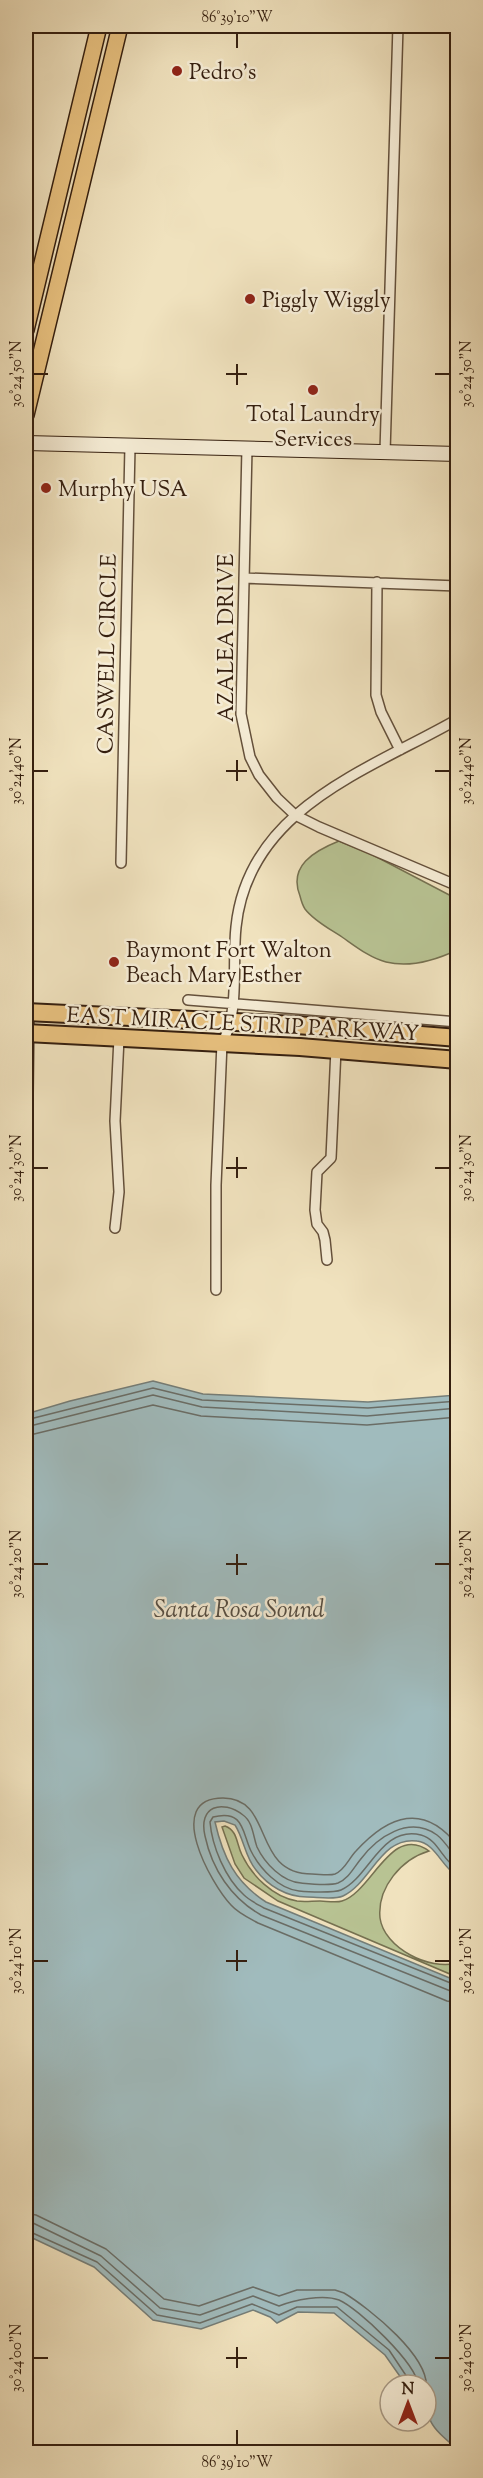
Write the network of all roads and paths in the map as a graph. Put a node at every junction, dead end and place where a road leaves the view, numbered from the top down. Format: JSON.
{"nodes":[{"id":1,"x":99,"y":26,"type":"edge"},
{"id":2,"x":120,"y":26,"type":"edge"},
{"id":3,"x":398,"y":26,"type":"edge"},
{"id":4,"x":26,"y":330,"type":"edge"},
{"id":5,"x":26,"y":416,"type":"edge"},
{"id":6,"x":26,"y":443,"type":"edge"},
{"id":7,"x":130,"y":446,"type":"junction"},
{"id":8,"x":248,"y":448,"type":"junction"},
{"id":9,"x":385,"y":452,"type":"junction"},
{"id":10,"x":458,"y":454,"type":"edge"},
{"id":11,"x":244,"y":578,"type":"junction"},
{"id":12,"x":377,"y":582,"type":"junction"},
{"id":13,"x":458,"y":586,"type":"edge"},
{"id":14,"x":458,"y":719,"type":"edge"},
{"id":15,"x":400,"y":750,"type":"junction"},
{"id":16,"x":295,"y":814,"type":"junction"},
{"id":17,"x":121,"y":863,"type":"dead end"},
{"id":18,"x":458,"y":886,"type":"edge"},
{"id":19,"x":188,"y":1000,"type":"dead end"},
{"id":20,"x":232,"y":1003,"type":"junction"},
{"id":21,"x":27,"y":1012,"type":"edge"},
{"id":22,"x":231,"y":1022,"type":"junction"},
{"id":23,"x":458,"y":1022,"type":"edge"},
{"id":24,"x":27,"y":1034,"type":"edge"},
{"id":25,"x":118,"y":1038,"type":"junction"},
{"id":26,"x":458,"y":1038,"type":"edge"},
{"id":27,"x":222,"y":1043,"type":"junction"},
{"id":28,"x":336,"y":1049,"type":"junction"},
{"id":29,"x":458,"y":1060,"type":"edge"},
{"id":30,"x":26,"y":1106,"type":"edge"},
{"id":31,"x":115,"y":1228,"type":"dead end"},
{"id":32,"x":327,"y":1260,"type":"dead end"},
{"id":33,"x":216,"y":1290,"type":"dead end"}],
"edges":[{"from":1,"to":4,"type":"main road"},
{"from":2,"to":5,"type":"main road"},
{"from":3,"to":9,"type":"street"},
{"from":6,"to":7,"type":"street"},
{"from":7,"to":8,"type":"street"},
{"from":7,"to":17,"type":"street","name":"CASWELL CIRCLE"},
{"from":8,"to":9,"type":"street"},
{"from":8,"to":11,"type":"street","name":"AZALEA DRIVE"},
{"from":9,"to":10,"type":"street"},
{"from":11,"to":12,"type":"street"},
{"from":11,"to":16,"type":"street","name":"AZALEA DRIVE"},
{"from":12,"to":13,"type":"street"},
{"from":12,"to":15,"type":"street"},
{"from":14,"to":15,"type":"street"},
{"from":15,"to":16,"type":"street"},
{"from":16,"to":18,"type":"street","name":"AZALEA DRIVE"},
{"from":16,"to":20,"type":"street"},
{"from":19,"to":20,"type":"street"},
{"from":20,"to":22,"type":"street"},
{"from":20,"to":23,"type":"street"},
{"from":21,"to":22,"type":"highway","name":"EAST MIRACLE STRIP PARKWAY"},
{"from":21,"to":24,"type":"street"},
{"from":22,"to":26,"type":"highway","name":"EAST MIRACLE STRIP PARKWAY"},
{"from":22,"to":27,"type":"street"},
{"from":24,"to":25,"type":"highway","name":"EAST MIRACLE STRIP PARKWAY"},
{"from":24,"to":30,"type":"street"},
{"from":25,"to":27,"type":"highway","name":"EAST MIRACLE STRIP PARKWAY"},
{"from":25,"to":31,"type":"street"},
{"from":27,"to":28,"type":"highway","name":"EAST MIRACLE STRIP PARKWAY"},
{"from":27,"to":33,"type":"street"},
{"from":28,"to":29,"type":"highway","name":"EAST MIRACLE STRIP PARKWAY"},
{"from":28,"to":32,"type":"street"}]}
